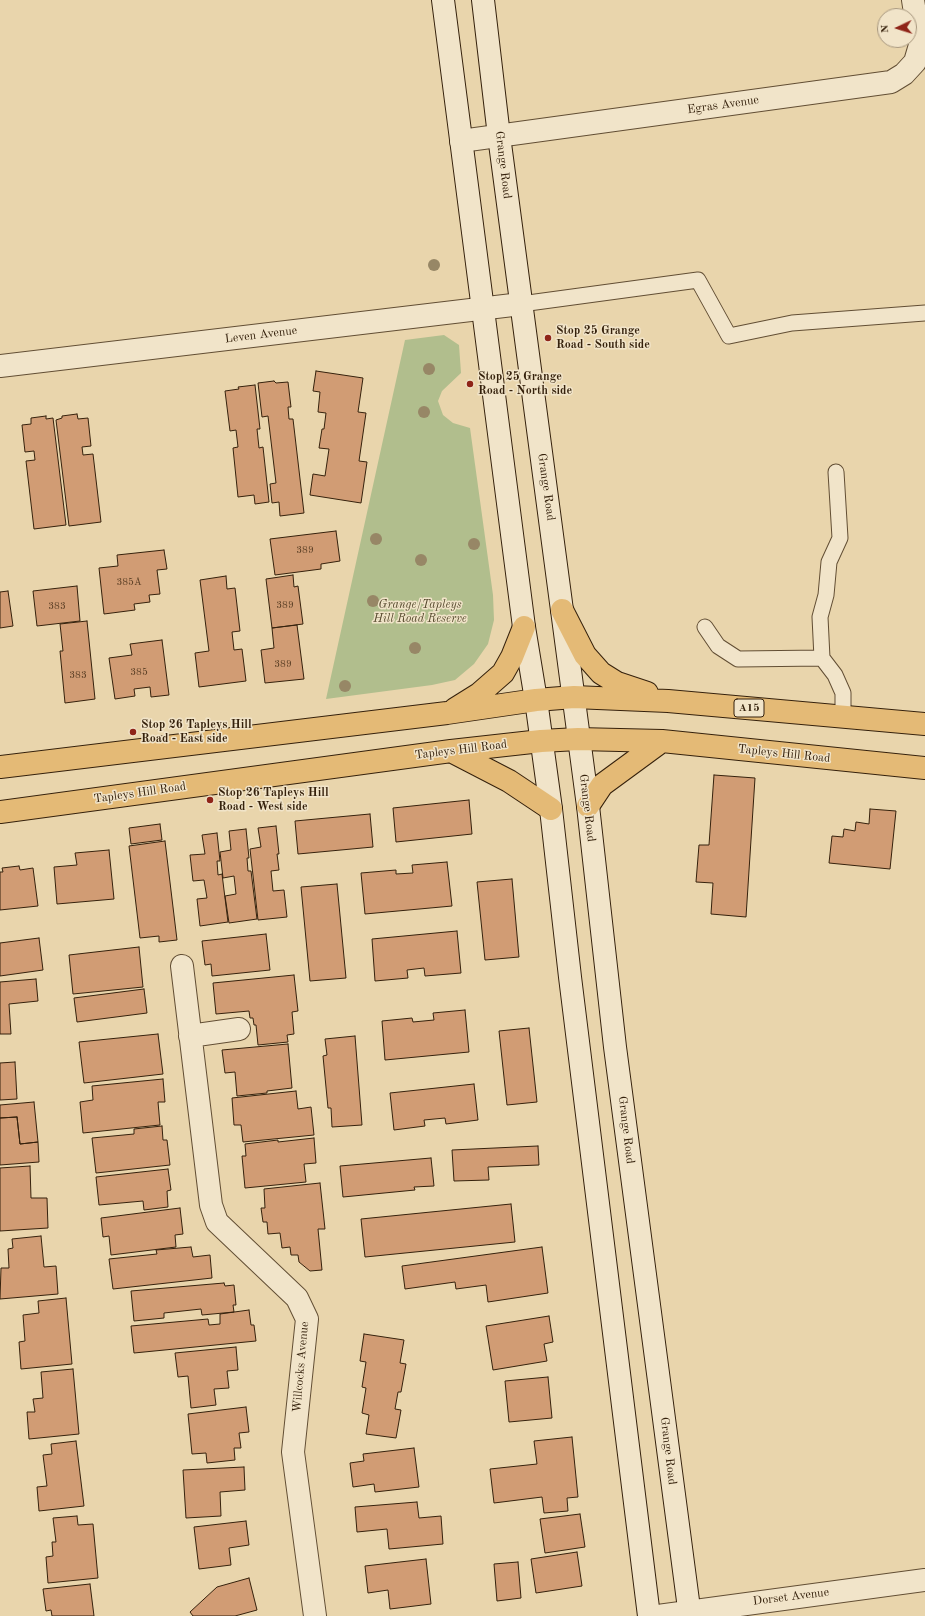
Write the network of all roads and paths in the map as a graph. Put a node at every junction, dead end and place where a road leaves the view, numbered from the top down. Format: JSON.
{"nodes":[{"id":1,"x":443,"y":0,"type":"edge"},
{"id":2,"x":483,"y":0,"type":"edge"},
{"id":3,"x":913,"y":0,"type":"edge"},
{"id":4,"x":499,"y":136,"type":"junction"},
{"id":5,"x":461,"y":141,"type":"junction"},
{"id":6,"x":521,"y":304,"type":"junction"},
{"id":7,"x":482,"y":309,"type":"junction"},
{"id":8,"x":925,"y":313,"type":"edge"},
{"id":9,"x":0,"y":366,"type":"edge"},
{"id":10,"x":836,"y":472,"type":"dead end"},
{"id":11,"x":562,"y":610,"type":"junction"},
{"id":12,"x":524,"y":627,"type":"junction"},
{"id":13,"x":705,"y":627,"type":"dead end"},
{"id":14,"x":822,"y":658,"type":"junction"},
{"id":15,"x":574,"y":697,"type":"junction"},
{"id":16,"x":536,"y":700,"type":"junction"},
{"id":17,"x":668,"y":701,"type":"junction"},
{"id":18,"x":447,"y":714,"type":"junction"},
{"id":19,"x":843,"y":717,"type":"junction"},
{"id":20,"x":925,"y":724,"type":"edge"},
{"id":21,"x":578,"y":739,"type":"junction"},
{"id":22,"x":541,"y":741,"type":"junction"},
{"id":23,"x":662,"y":741,"type":"junction"},
{"id":24,"x":451,"y":751,"type":"junction"},
{"id":25,"x":0,"y":767,"type":"edge"},
{"id":26,"x":925,"y":768,"type":"edge"},
{"id":27,"x":588,"y":806,"type":"junction"},
{"id":28,"x":551,"y":809,"type":"junction"},
{"id":29,"x":0,"y":812,"type":"edge"},
{"id":30,"x":182,"y":966,"type":"dead end"},
{"id":31,"x":238,"y":1029,"type":"dead end"},
{"id":32,"x":190,"y":1036,"type":"junction"},
{"id":33,"x":925,"y":1580,"type":"edge"},
{"id":34,"x":690,"y":1614,"type":"edge"},
{"id":35,"x":315,"y":1616,"type":"edge"},
{"id":36,"x":649,"y":1616,"type":"edge"},
{"id":37,"x":658,"y":1616,"type":"edge"}],
"edges":[{"from":1,"to":5,"type":"main road"},
{"from":2,"to":4,"type":"main road","name":"Grange Road"},
{"from":3,"to":4,"type":"main road","name":"Egras Avenue"},
{"from":4,"to":5,"type":"main road","name":"Egras Avenue"},
{"from":4,"to":6,"type":"main road","name":"Grange Road"},
{"from":5,"to":7,"type":"main road"},
{"from":6,"to":7,"type":"main road","name":"Leven Avenue"},
{"from":6,"to":8,"type":"lane"},
{"from":6,"to":11,"type":"main road","name":"Grange Road"},
{"from":7,"to":9,"type":"main road","name":"Leven Avenue"},
{"from":7,"to":12,"type":"main road"},
{"from":10,"to":14,"type":"lane"},
{"from":11,"to":15,"type":"main road","name":"Grange Road"},
{"from":11,"to":17,"type":"main road"},
{"from":12,"to":16,"type":"main road"},
{"from":12,"to":18,"type":"main road"},
{"from":13,"to":14,"type":"lane"},
{"from":14,"to":19,"type":"lane"},
{"from":15,"to":16,"type":"main road","number":"A15"},
{"from":15,"to":17,"type":"main road","number":"A15"},
{"from":15,"to":21,"type":"main road","name":"Grange Road"},
{"from":16,"to":18,"type":"main road","number":"A15"},
{"from":16,"to":22,"type":"main road"},
{"from":17,"to":19,"type":"main road","number":"A15"},
{"from":18,"to":25,"type":"main road","number":"A15"},
{"from":19,"to":20,"type":"main road","number":"A15"},
{"from":21,"to":22,"type":"main road","name":"Tapleys Hill Road"},
{"from":21,"to":23,"type":"main road","name":"Tapleys Hill Road"},
{"from":21,"to":27,"type":"main road","name":"Grange Road"},
{"from":22,"to":24,"type":"main road","name":"Tapleys Hill Road"},
{"from":22,"to":28,"type":"main road"},
{"from":23,"to":26,"type":"main road","name":"Tapleys Hill Road"},
{"from":23,"to":27,"type":"main road"},
{"from":24,"to":28,"type":"main road"},
{"from":24,"to":29,"type":"main road","name":"Tapleys Hill Road"},
{"from":27,"to":34,"type":"main road","name":"Grange Road"},
{"from":28,"to":36,"type":"main road"},
{"from":30,"to":32,"type":"main road","name":"Willcocks Avenue"},
{"from":31,"to":32,"type":"main road"},
{"from":32,"to":35,"type":"main road","name":"Willcocks Avenue"},
{"from":33,"to":34,"type":"main road","name":"Dorset Avenue"},
{"from":34,"to":37,"type":"main road","name":"Dorset Avenue"}]}
